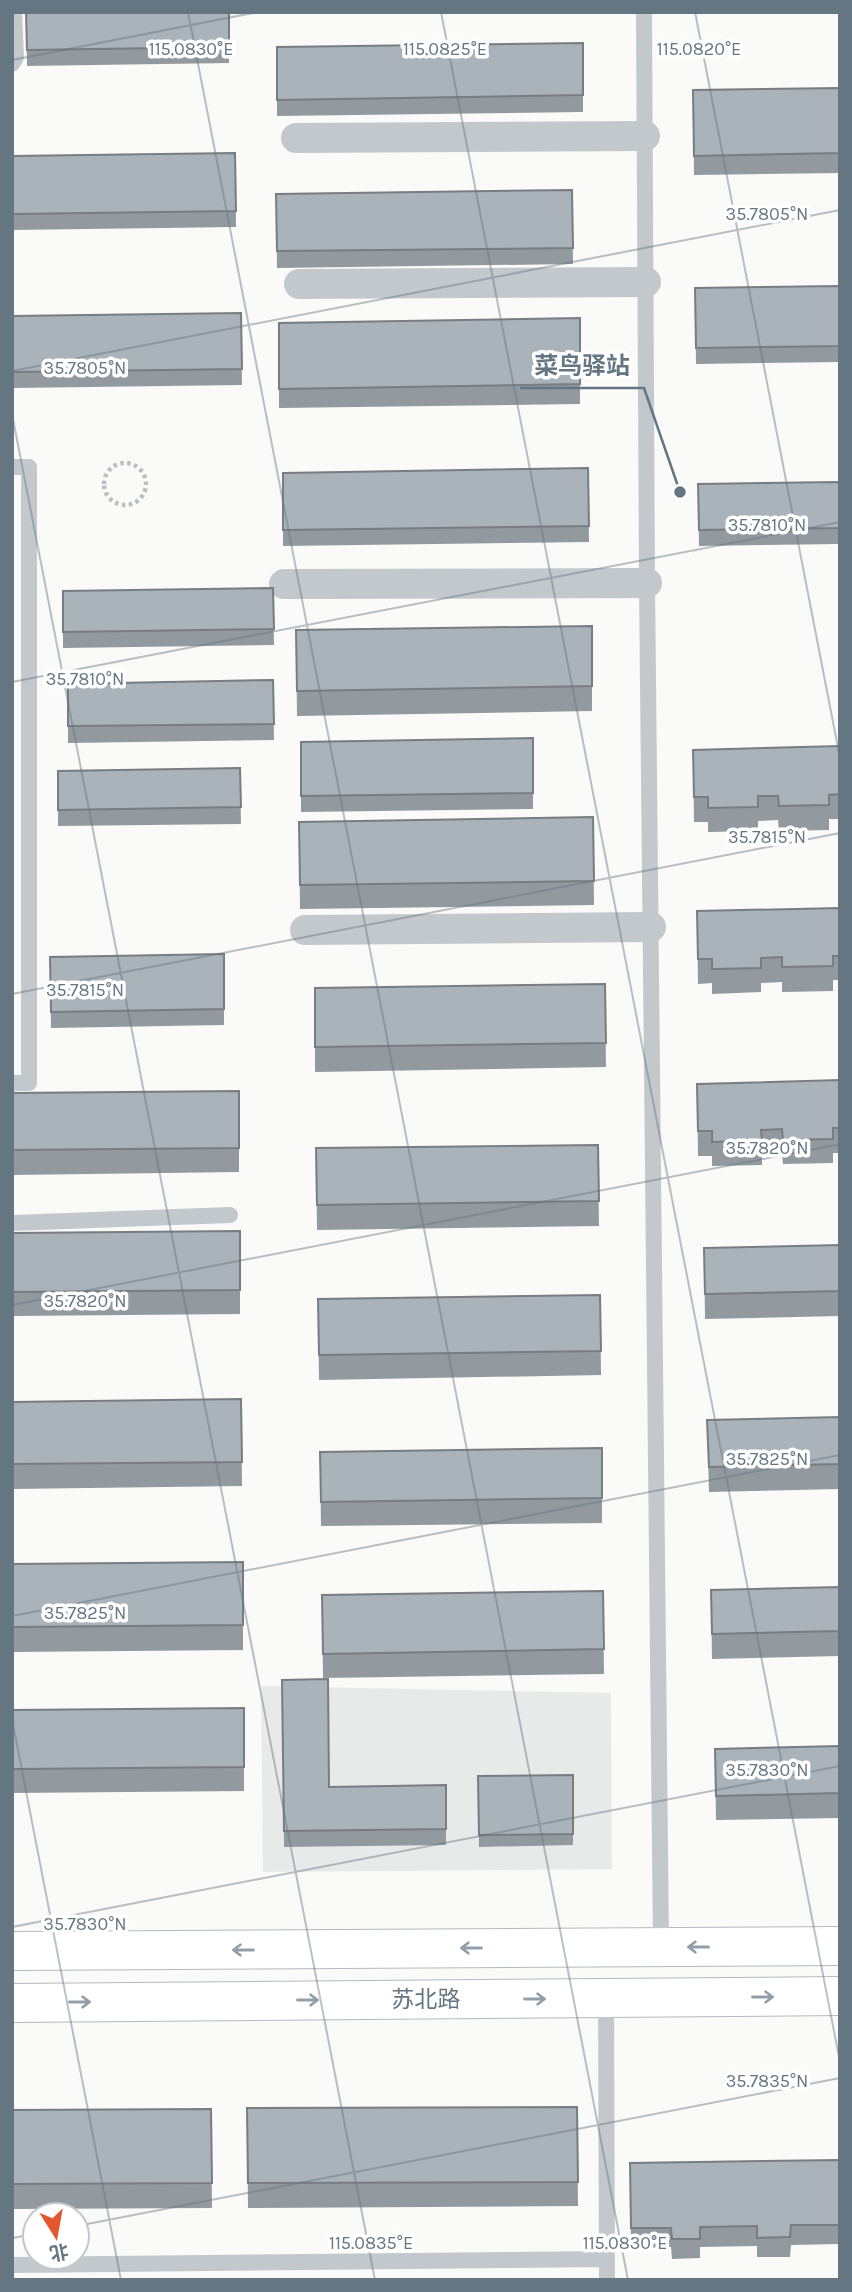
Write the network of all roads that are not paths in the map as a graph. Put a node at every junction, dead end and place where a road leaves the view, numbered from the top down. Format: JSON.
{"nodes":[{"id":1,"x":14,"y":12,"type":"edge"},
{"id":2,"x":644,"y":12,"type":"edge"},
{"id":3,"x":12,"y":64,"type":"edge"},
{"id":4,"x":645,"y":136,"type":"junction"},
{"id":5,"x":296,"y":138,"type":"dead end"},
{"id":6,"x":646,"y":282,"type":"junction"},
{"id":7,"x":299,"y":284,"type":"dead end"},
{"id":8,"x":12,"y":467,"type":"edge"},
{"id":9,"x":647,"y":583,"type":"junction"},
{"id":10,"x":284,"y":584,"type":"dead end"},
{"id":11,"x":651,"y":927,"type":"junction"},
{"id":12,"x":305,"y":930,"type":"dead end"},
{"id":13,"x":12,"y":1083,"type":"edge"},
{"id":14,"x":230,"y":1215,"type":"dead end"},
{"id":15,"x":12,"y":1223,"type":"edge"},
{"id":16,"x":840,"y":1946,"type":"edge"},
{"id":17,"x":661,"y":1947,"type":"junction"},
{"id":18,"x":12,"y":1951,"type":"edge"},
{"id":19,"x":840,"y":1996,"type":"edge"},
{"id":20,"x":606,"y":1998,"type":"junction"},
{"id":21,"x":12,"y":2003,"type":"edge"},
{"id":22,"x":607,"y":2259,"type":"junction"},
{"id":23,"x":12,"y":2265,"type":"edge"},
{"id":24,"x":177,"y":2272,"type":"edge"},
{"id":25,"x":607,"y":2280,"type":"edge"}],
"edges":[{"from":1,"to":3,"type":"lane"},
{"from":2,"to":4,"type":"lane"},
{"from":4,"to":5,"type":"street"},
{"from":4,"to":6,"type":"lane"},
{"from":6,"to":7,"type":"street"},
{"from":6,"to":9,"type":"lane"},
{"from":8,"to":13,"type":"lane"},
{"from":9,"to":10,"type":"street"},
{"from":9,"to":11,"type":"lane"},
{"from":11,"to":12,"type":"street"},
{"from":11,"to":17,"type":"lane"},
{"from":14,"to":15,"type":"lane"},
{"from":16,"to":17,"type":"main road","one_way":true},
{"from":17,"to":18,"type":"main road","one_way":true},
{"from":20,"to":19,"type":"main road","name":"苏北路","one_way":true},
{"from":21,"to":20,"type":"main road","name":"苏北路","one_way":true},
{"from":20,"to":22,"type":"lane"},
{"from":22,"to":24,"type":"lane"},
{"from":22,"to":25,"type":"lane"},
{"from":23,"to":24,"type":"lane"}]}
